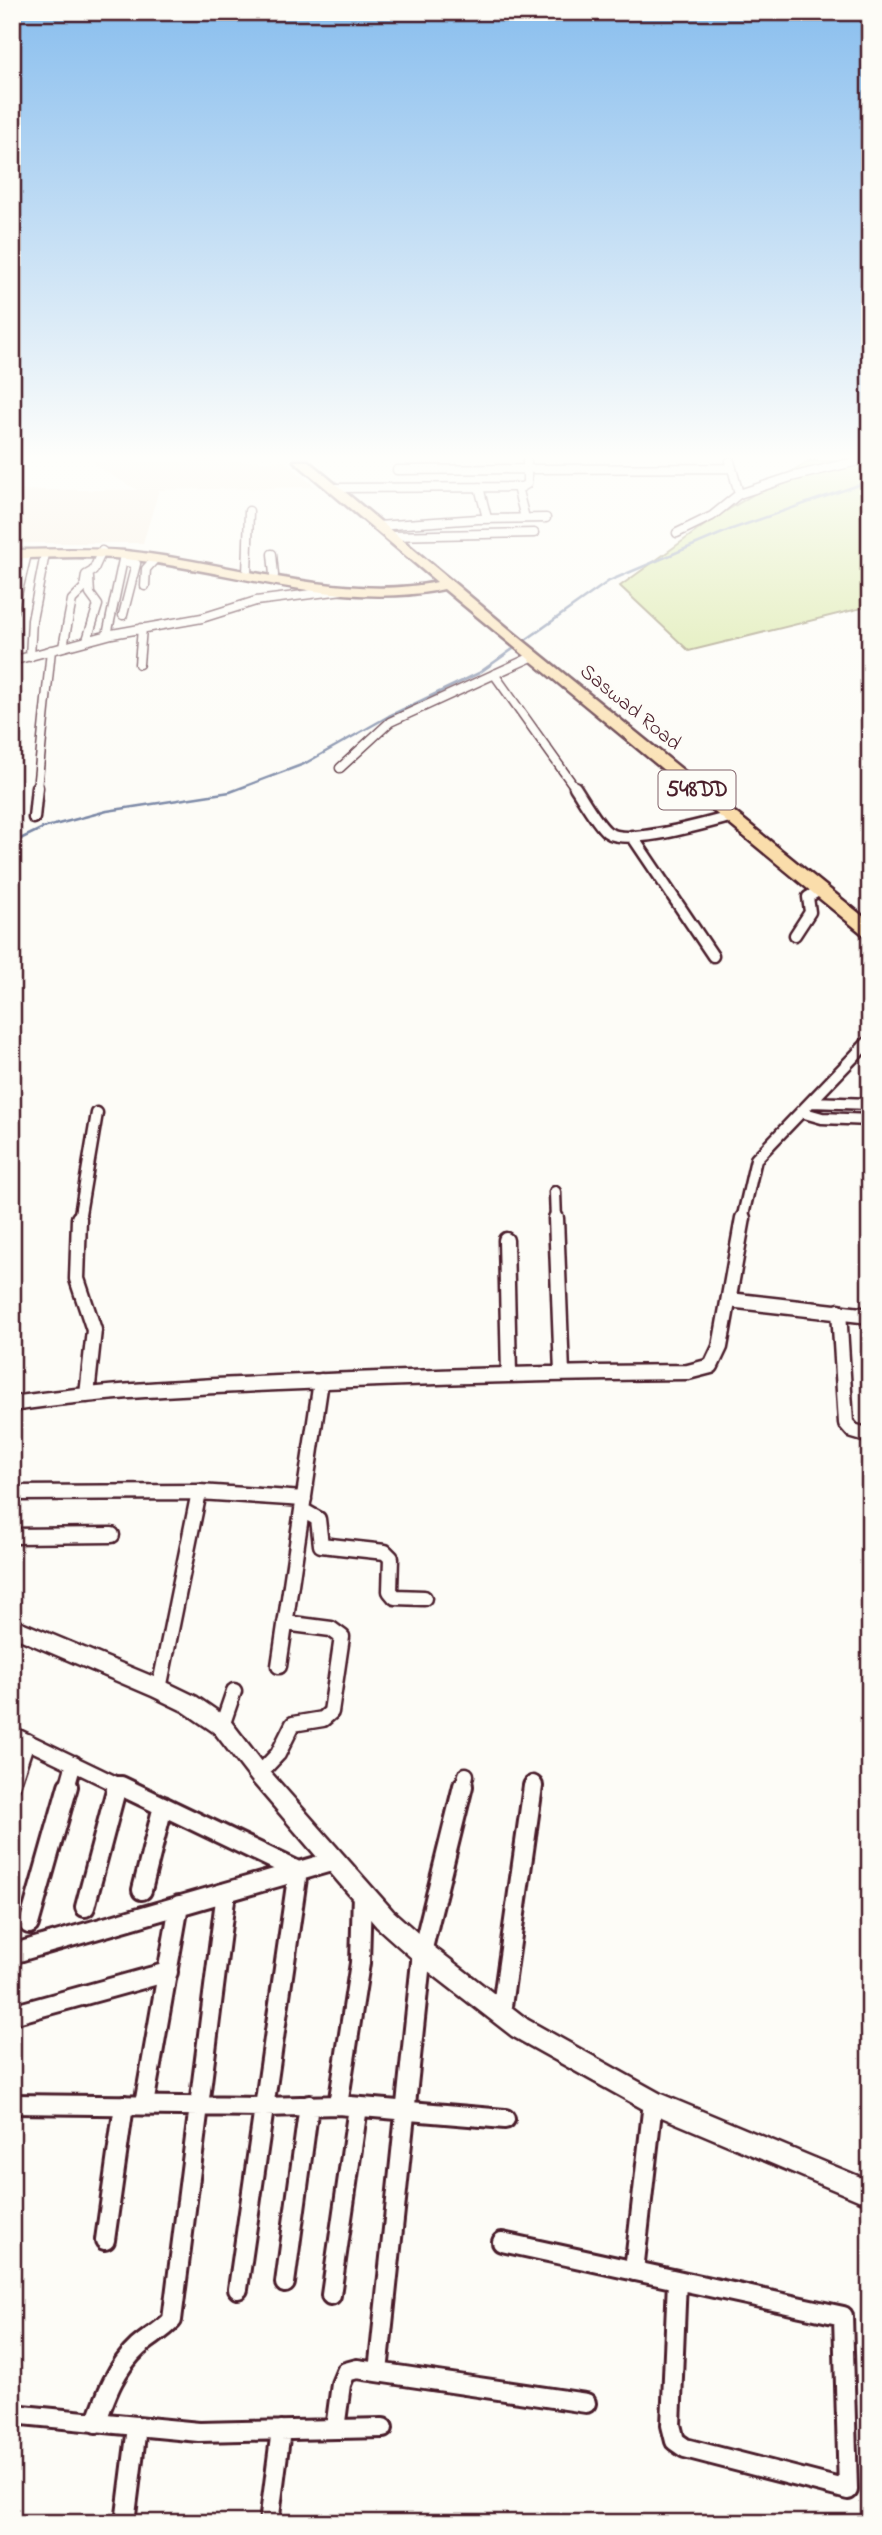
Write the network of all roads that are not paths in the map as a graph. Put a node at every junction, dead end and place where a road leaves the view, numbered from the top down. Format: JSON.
{"nodes":[{"id":1,"x":21,"y":579,"type":"edge"},
{"id":2,"x":40,"y":579,"type":"edge"},
{"id":3,"x":85,"y":579,"type":"edge"},
{"id":4,"x":90,"y":579,"type":"edge"},
{"id":5,"x":119,"y":579,"type":"edge"},
{"id":6,"x":131,"y":579,"type":"edge"},
{"id":7,"x":145,"y":579,"type":"edge"},
{"id":8,"x":288,"y":579,"type":"edge"},
{"id":9,"x":297,"y":579,"type":"edge"},
{"id":10,"x":442,"y":579,"type":"edge"},
{"id":11,"x":445,"y":582,"type":"junction"},
{"id":12,"x":145,"y":586,"type":"dead end"},
{"id":13,"x":344,"y":588,"type":"junction"},
{"id":14,"x":123,"y":615,"type":"dead end"},
{"id":15,"x":12,"y":616,"type":"edge"},
{"id":16,"x":142,"y":628,"type":"junction"},
{"id":17,"x":107,"y":635,"type":"junction"},
{"id":18,"x":87,"y":640,"type":"junction"},
{"id":19,"x":62,"y":647,"type":"junction"},
{"id":20,"x":51,"y":650,"type":"junction"},
{"id":21,"x":529,"y":652,"type":"junction"},
{"id":22,"x":30,"y":657,"type":"junction"},
{"id":23,"x":12,"y":661,"type":"edge"},
{"id":24,"x":139,"y":664,"type":"dead end"},
{"id":25,"x":494,"y":674,"type":"junction"},
{"id":26,"x":340,"y":768,"type":"dead end"},
{"id":27,"x":730,"y":817,"type":"junction"},
{"id":28,"x":34,"y":818,"type":"dead end"},
{"id":29,"x":632,"y":836,"type":"junction"},
{"id":30,"x":820,"y":890,"type":"junction"},
{"id":31,"x":870,"y":931,"type":"edge"},
{"id":32,"x":795,"y":935,"type":"dead end"},
{"id":33,"x":713,"y":956,"type":"dead end"},
{"id":34,"x":870,"y":1040,"type":"edge"},
{"id":35,"x":811,"y":1102,"type":"junction"},
{"id":36,"x":870,"y":1104,"type":"edge"},
{"id":37,"x":801,"y":1112,"type":"junction"},
{"id":38,"x":97,"y":1113,"type":"dead end"},
{"id":39,"x":870,"y":1120,"type":"edge"},
{"id":40,"x":555,"y":1192,"type":"dead end"},
{"id":41,"x":506,"y":1240,"type":"dead end"},
{"id":42,"x":729,"y":1300,"type":"junction"},
{"id":43,"x":839,"y":1311,"type":"junction"},
{"id":44,"x":870,"y":1316,"type":"edge"},
{"id":45,"x":562,"y":1373,"type":"junction"},
{"id":46,"x":509,"y":1374,"type":"junction"},
{"id":47,"x":321,"y":1381,"type":"junction"},
{"id":48,"x":87,"y":1395,"type":"junction"},
{"id":49,"x":12,"y":1404,"type":"edge"},
{"id":50,"x":870,"y":1436,"type":"edge"},
{"id":51,"x":199,"y":1492,"type":"junction"},
{"id":52,"x":12,"y":1493,"type":"edge"},
{"id":53,"x":303,"y":1505,"type":"junction"},
{"id":54,"x":112,"y":1535,"type":"dead end"},
{"id":55,"x":12,"y":1536,"type":"edge"},
{"id":56,"x":424,"y":1598,"type":"dead end"},
{"id":57,"x":285,"y":1623,"type":"junction"},
{"id":58,"x":12,"y":1628,"type":"edge"},
{"id":59,"x":279,"y":1666,"type":"dead end"},
{"id":60,"x":159,"y":1689,"type":"junction"},
{"id":61,"x":234,"y":1691,"type":"dead end"},
{"id":62,"x":222,"y":1726,"type":"junction"},
{"id":63,"x":12,"y":1734,"type":"edge"},
{"id":64,"x":27,"y":1741,"type":"junction"},
{"id":65,"x":74,"y":1763,"type":"junction"},
{"id":66,"x":259,"y":1774,"type":"junction"},
{"id":67,"x":466,"y":1776,"type":"dead end"},
{"id":68,"x":533,"y":1783,"type":"dead end"},
{"id":69,"x":118,"y":1784,"type":"junction"},
{"id":70,"x":12,"y":1786,"type":"edge"},
{"id":71,"x":163,"y":1806,"type":"junction"},
{"id":72,"x":334,"y":1861,"type":"junction"},
{"id":73,"x":298,"y":1871,"type":"junction"},
{"id":74,"x":142,"y":1890,"type":"dead end"},
{"id":75,"x":226,"y":1892,"type":"junction"},
{"id":76,"x":362,"y":1893,"type":"junction"},
{"id":77,"x":179,"y":1905,"type":"junction"},
{"id":78,"x":85,"y":1907,"type":"dead end"},
{"id":79,"x":29,"y":1924,"type":"dead end"},
{"id":80,"x":422,"y":1952,"type":"junction"},
{"id":81,"x":15,"y":1953,"type":"dead end"},
{"id":82,"x":168,"y":1972,"type":"junction"},
{"id":83,"x":501,"y":2013,"type":"junction"},
{"id":84,"x":12,"y":2015,"type":"edge"},
{"id":85,"x":653,"y":2102,"type":"junction"},
{"id":86,"x":12,"y":2104,"type":"edge"},
{"id":87,"x":124,"y":2105,"type":"junction"},
{"id":88,"x":144,"y":2105,"type":"junction"},
{"id":89,"x":201,"y":2105,"type":"junction"},
{"id":90,"x":309,"y":2105,"type":"junction"},
{"id":91,"x":338,"y":2105,"type":"junction"},
{"id":92,"x":264,"y":2107,"type":"junction"},
{"id":93,"x":358,"y":2107,"type":"junction"},
{"id":94,"x":404,"y":2111,"type":"junction"},
{"id":95,"x":505,"y":2119,"type":"dead end"},
{"id":96,"x":870,"y":2193,"type":"edge"},
{"id":97,"x":105,"y":2240,"type":"dead end"},
{"id":98,"x":502,"y":2242,"type":"dead end"},
{"id":99,"x":634,"y":2271,"type":"junction"},
{"id":100,"x":677,"y":2280,"type":"junction"},
{"id":101,"x":285,"y":2283,"type":"dead end"},
{"id":102,"x":238,"y":2289,"type":"dead end"},
{"id":103,"x":331,"y":2295,"type":"dead end"},
{"id":104,"x":378,"y":2372,"type":"junction"},
{"id":105,"x":586,"y":2403,"type":"dead end"},
{"id":106,"x":12,"y":2414,"type":"edge"},
{"id":107,"x":96,"y":2423,"type":"junction"},
{"id":108,"x":137,"y":2427,"type":"junction"},
{"id":109,"x":383,"y":2428,"type":"dead end"},
{"id":110,"x":335,"y":2429,"type":"junction"},
{"id":111,"x":281,"y":2430,"type":"junction"},
{"id":112,"x":125,"y":2523,"type":"edge"},
{"id":113,"x":269,"y":2523,"type":"edge"}],
"edges":[{"from":1,"to":15,"type":"street"},
{"from":2,"to":22,"type":"street"},
{"from":3,"to":19,"type":"street"},
{"from":4,"to":18,"type":"street"},
{"from":5,"to":17,"type":"street"},
{"from":6,"to":14,"type":"street"},
{"from":7,"to":12,"type":"street"},
{"from":8,"to":13,"type":"highway"},
{"from":9,"to":13,"type":"highway"},
{"from":10,"to":11,"type":"highway","name":"Saswad Road"},
{"from":11,"to":13,"type":"highway"},
{"from":11,"to":21,"type":"highway","name":"Saswad Road","number":"548DD"},
{"from":13,"to":16,"type":"street"},
{"from":16,"to":17,"type":"street"},
{"from":16,"to":24,"type":"street"},
{"from":17,"to":18,"type":"street"},
{"from":18,"to":19,"type":"street"},
{"from":19,"to":20,"type":"street"},
{"from":20,"to":22,"type":"street"},
{"from":20,"to":28,"type":"street"},
{"from":21,"to":25,"type":"street"},
{"from":21,"to":27,"type":"highway","name":"Saswad Road","number":"548DD"},
{"from":22,"to":23,"type":"street"},
{"from":25,"to":26,"type":"street"},
{"from":25,"to":29,"type":"street"},
{"from":27,"to":29,"type":"street"},
{"from":27,"to":30,"type":"highway","name":"Saswad Road","number":"548DD"},
{"from":29,"to":33,"type":"street"},
{"from":30,"to":31,"type":"highway","name":"Saswad Road","number":"548DD"},
{"from":30,"to":32,"type":"street"},
{"from":34,"to":35,"type":"street"},
{"from":35,"to":36,"type":"street"},
{"from":35,"to":37,"type":"street"},
{"from":37,"to":39,"type":"street"},
{"from":37,"to":42,"type":"street"},
{"from":38,"to":48,"type":"street"},
{"from":40,"to":45,"type":"street"},
{"from":41,"to":46,"type":"street"},
{"from":42,"to":43,"type":"street"},
{"from":42,"to":45,"type":"street"},
{"from":43,"to":44,"type":"street"},
{"from":43,"to":50,"type":"street"},
{"from":45,"to":46,"type":"street"},
{"from":46,"to":47,"type":"street"},
{"from":47,"to":48,"type":"street"},
{"from":47,"to":53,"type":"street"},
{"from":48,"to":49,"type":"street"},
{"from":51,"to":52,"type":"street"},
{"from":51,"to":53,"type":"street"},
{"from":51,"to":60,"type":"street"},
{"from":53,"to":56,"type":"street"},
{"from":53,"to":57,"type":"street"},
{"from":54,"to":55,"type":"street"},
{"from":57,"to":59,"type":"street"},
{"from":57,"to":66,"type":"street"},
{"from":58,"to":60,"type":"street"},
{"from":60,"to":62,"type":"street"},
{"from":61,"to":62,"type":"street"},
{"from":62,"to":66,"type":"street"},
{"from":63,"to":64,"type":"street"},
{"from":64,"to":65,"type":"street"},
{"from":64,"to":70,"type":"street"},
{"from":65,"to":69,"type":"street"},
{"from":65,"to":79,"type":"street"},
{"from":66,"to":72,"type":"street"},
{"from":67,"to":80,"type":"street"},
{"from":68,"to":83,"type":"street"},
{"from":69,"to":71,"type":"street"},
{"from":69,"to":78,"type":"street"},
{"from":71,"to":73,"type":"street"},
{"from":71,"to":74,"type":"street"},
{"from":72,"to":73,"type":"street"},
{"from":72,"to":76,"type":"street"},
{"from":73,"to":75,"type":"street"},
{"from":73,"to":92,"type":"street"},
{"from":75,"to":77,"type":"street"},
{"from":75,"to":89,"type":"street"},
{"from":76,"to":80,"type":"street"},
{"from":76,"to":91,"type":"street"},
{"from":77,"to":81,"type":"street"},
{"from":77,"to":82,"type":"street"},
{"from":80,"to":83,"type":"street"},
{"from":80,"to":94,"type":"street"},
{"from":82,"to":84,"type":"street"},
{"from":82,"to":88,"type":"street"},
{"from":83,"to":85,"type":"street"},
{"from":85,"to":96,"type":"street"},
{"from":85,"to":99,"type":"street"},
{"from":86,"to":87,"type":"street"},
{"from":87,"to":88,"type":"street"},
{"from":87,"to":97,"type":"street"},
{"from":88,"to":89,"type":"street"},
{"from":89,"to":92,"type":"street"},
{"from":89,"to":107,"type":"street"},
{"from":90,"to":91,"type":"street"},
{"from":90,"to":92,"type":"street"},
{"from":90,"to":101,"type":"street"},
{"from":91,"to":93,"type":"street"},
{"from":92,"to":102,"type":"street"},
{"from":93,"to":94,"type":"street"},
{"from":93,"to":103,"type":"street"},
{"from":94,"to":95,"type":"street"},
{"from":94,"to":104,"type":"street"},
{"from":98,"to":99,"type":"street"},
{"from":99,"to":100,"type":"street"},
{"from":100,"to":100,"type":"street"},
{"from":104,"to":105,"type":"street"},
{"from":104,"to":110,"type":"street"},
{"from":106,"to":107,"type":"street"},
{"from":107,"to":108,"type":"street"},
{"from":108,"to":111,"type":"street"},
{"from":108,"to":112,"type":"street"},
{"from":109,"to":110,"type":"street"},
{"from":110,"to":111,"type":"street"},
{"from":111,"to":113,"type":"street"}]}
